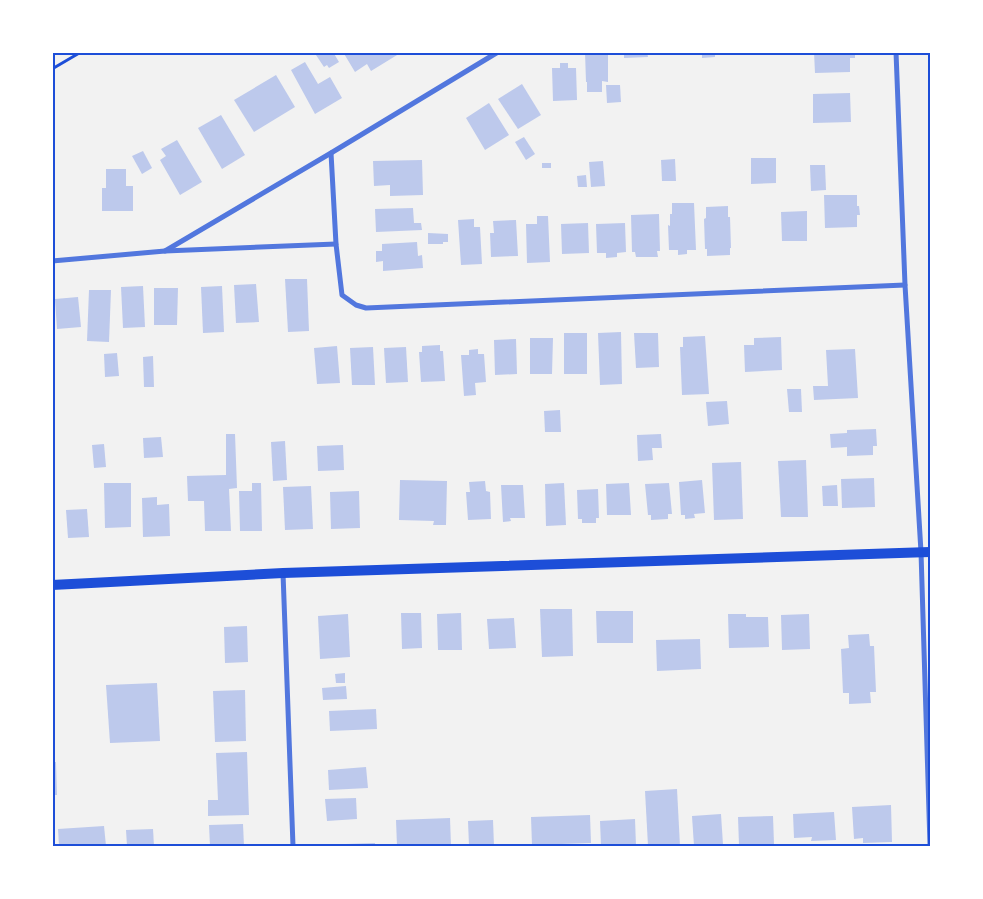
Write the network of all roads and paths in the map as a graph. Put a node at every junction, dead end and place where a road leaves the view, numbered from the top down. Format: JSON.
{"nodes":[{"id":1,"x":81,"y":52,"type":"edge"},
{"id":2,"x":498,"y":52,"type":"edge"},
{"id":3,"x":896,"y":52,"type":"edge"},
{"id":4,"x":52,"y":69,"type":"edge"},
{"id":5,"x":332,"y":153,"type":"junction"},
{"id":6,"x":336,"y":244,"type":"junction"},
{"id":7,"x":165,"y":251,"type":"junction"},
{"id":8,"x":52,"y":260,"type":"edge"},
{"id":9,"x":905,"y":285,"type":"junction"},
{"id":10,"x":926,"y":552,"type":"edge"},
{"id":11,"x":283,"y":573,"type":"junction"},
{"id":12,"x":52,"y":585,"type":"edge"},
{"id":13,"x":930,"y":845,"type":"edge"},
{"id":14,"x":293,"y":846,"type":"edge"}],
"edges":[{"from":1,"to":4,"type":"path"},
{"from":2,"to":5,"type":"street"},
{"from":3,"to":9,"type":"street"},
{"from":5,"to":6,"type":"street"},
{"from":5,"to":7,"type":"street"},
{"from":6,"to":7,"type":"street"},
{"from":6,"to":9,"type":"street"},
{"from":7,"to":8,"type":"street"},
{"from":9,"to":10,"type":"street"},
{"from":10,"to":11,"type":"main road"},
{"from":10,"to":13,"type":"street"},
{"from":11,"to":12,"type":"main road"},
{"from":11,"to":14,"type":"street"}]}
